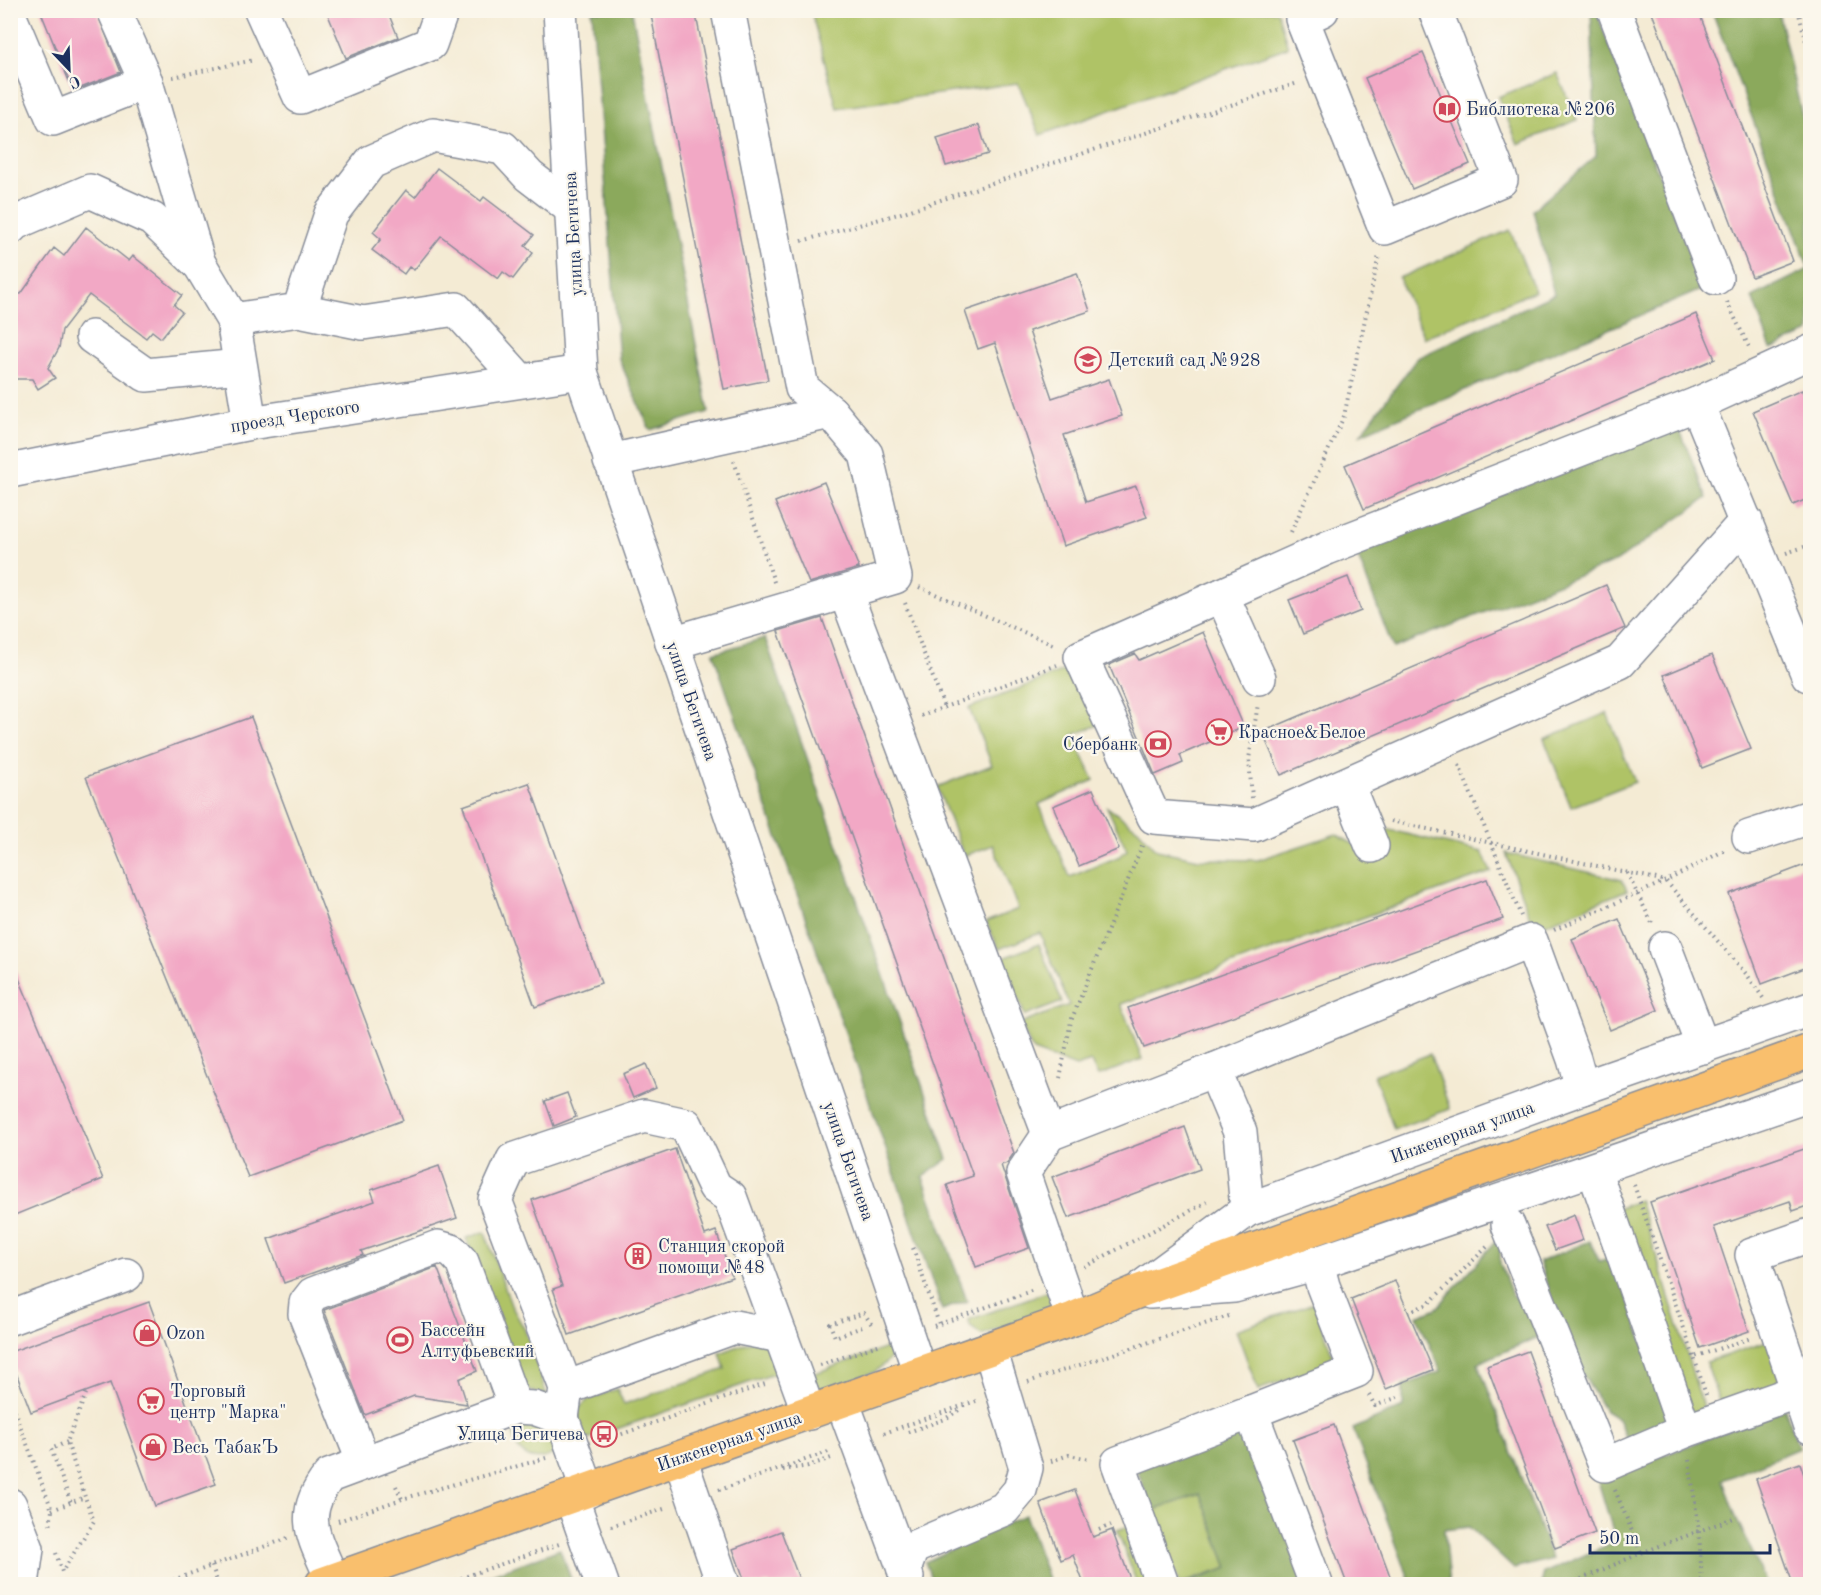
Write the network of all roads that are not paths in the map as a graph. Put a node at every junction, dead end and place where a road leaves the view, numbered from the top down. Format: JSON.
{"nodes":[{"id":1,"x":114,"y":10,"type":"edge"},
{"id":2,"x":261,"y":10,"type":"edge"},
{"id":3,"x":442,"y":10,"type":"edge"},
{"id":4,"x":560,"y":10,"type":"edge"},
{"id":5,"x":728,"y":10,"type":"edge"},
{"id":6,"x":1322,"y":10,"type":"edge"},
{"id":7,"x":1435,"y":10,"type":"edge"},
{"id":8,"x":1614,"y":10,"type":"edge"},
{"id":9,"x":10,"y":17,"type":"edge"},
{"id":10,"x":146,"y":82,"type":"junction"},
{"id":11,"x":572,"y":209,"type":"junction"},
{"id":12,"x":10,"y":228,"type":"edge"},
{"id":13,"x":200,"y":265,"type":"junction"},
{"id":14,"x":1716,"y":278,"type":"road end"},
{"id":15,"x":300,"y":310,"type":"junction"},
{"id":16,"x":233,"y":320,"type":"junction"},
{"id":17,"x":92,"y":337,"type":"dead end"},
{"id":18,"x":1810,"y":352,"type":"edge"},
{"id":19,"x":240,"y":366,"type":"junction"},
{"id":20,"x":581,"y":372,"type":"junction"},
{"id":21,"x":520,"y":380,"type":"junction"},
{"id":22,"x":1697,"y":404,"type":"junction"},
{"id":23,"x":831,"y":412,"type":"junction"},
{"id":24,"x":250,"y":423,"type":"junction"},
{"id":25,"x":610,"y":461,"type":"junction"},
{"id":26,"x":10,"y":471,"type":"edge"},
{"id":27,"x":1746,"y":522,"type":"junction"},
{"id":28,"x":846,"y":594,"type":"junction"},
{"id":29,"x":1222,"y":595,"type":"junction"},
{"id":30,"x":672,"y":643,"type":"junction"},
{"id":31,"x":1810,"y":677,"type":"edge"},
{"id":32,"x":1259,"y":690,"type":"road end"},
{"id":33,"x":1347,"y":784,"type":"junction"},
{"id":34,"x":1810,"y":817,"type":"edge"},
{"id":35,"x":1749,"y":837,"type":"road end"},
{"id":36,"x":1372,"y":846,"type":"dead end"},
{"id":37,"x":1665,"y":948,"type":"road end"},
{"id":38,"x":1810,"y":1009,"type":"edge"},
{"id":39,"x":1703,"y":1047,"type":"junction"},
{"id":40,"x":1810,"y":1051,"type":"edge"},
{"id":41,"x":1214,"y":1070,"type":"junction"},
{"id":42,"x":1582,"y":1088,"type":"junction"},
{"id":43,"x":1810,"y":1095,"type":"edge"},
{"id":44,"x":1049,"y":1134,"type":"junction"},
{"id":45,"x":1598,"y":1182,"type":"junction"},
{"id":46,"x":1247,"y":1210,"type":"junction"},
{"id":47,"x":1508,"y":1225,"type":"road end"},
{"id":48,"x":1810,"y":1235,"type":"edge"},
{"id":49,"x":1317,"y":1263,"type":"junction"},
{"id":50,"x":126,"y":1275,"type":"dead end"},
{"id":51,"x":1134,"y":1293,"type":"junction"},
{"id":52,"x":10,"y":1318,"type":"edge"},
{"id":53,"x":1073,"y":1319,"type":"junction"},
{"id":54,"x":781,"y":1336,"type":"junction"},
{"id":55,"x":990,"y":1349,"type":"junction"},
{"id":56,"x":921,"y":1373,"type":"junction"},
{"id":57,"x":1804,"y":1389,"type":"edge"},
{"id":58,"x":842,"y":1401,"type":"junction"},
{"id":59,"x":564,"y":1403,"type":"junction"},
{"id":60,"x":515,"y":1407,"type":"junction"},
{"id":61,"x":1251,"y":1412,"type":"junction"},
{"id":62,"x":809,"y":1413,"type":"junction"},
{"id":63,"x":1700,"y":1426,"type":"junction"},
{"id":64,"x":1810,"y":1427,"type":"edge"},
{"id":65,"x":680,"y":1458,"type":"junction"},
{"id":66,"x":364,"y":1463,"type":"junction"},
{"id":67,"x":580,"y":1493,"type":"junction"},
{"id":68,"x":10,"y":1505,"type":"edge"},
{"id":69,"x":907,"y":1577,"type":"edge"},
{"id":70,"x":327,"y":1583,"type":"edge"},
{"id":71,"x":22,"y":1584,"type":"edge"},
{"id":72,"x":602,"y":1584,"type":"edge"},
{"id":73,"x":723,"y":1584,"type":"edge"},
{"id":74,"x":1162,"y":1584,"type":"edge"},
{"id":75,"x":1316,"y":1584,"type":"edge"}],
"edges":[{"from":1,"to":10,"type":"street"},
{"from":2,"to":3,"type":"street"},
{"from":4,"to":11,"type":"street","name":"улица Бегичева"},
{"from":5,"to":23,"type":"street"},
{"from":6,"to":7,"type":"street"},
{"from":8,"to":14,"type":"street"},
{"from":9,"to":10,"type":"street"},
{"from":10,"to":13,"type":"street"},
{"from":11,"to":15,"type":"street"},
{"from":11,"to":20,"type":"street","name":"улица Бегичева"},
{"from":12,"to":13,"type":"street"},
{"from":13,"to":16,"type":"street"},
{"from":15,"to":16,"type":"street"},
{"from":15,"to":21,"type":"street"},
{"from":16,"to":19,"type":"street"},
{"from":17,"to":19,"type":"street"},
{"from":18,"to":22,"type":"street"},
{"from":19,"to":24,"type":"street"},
{"from":20,"to":21,"type":"street","name":"проезд Черского"},
{"from":20,"to":25,"type":"street","name":"улица Бегичева"},
{"from":21,"to":24,"type":"street","name":"проезд Черского"},
{"from":22,"to":27,"type":"street"},
{"from":22,"to":29,"type":"street"},
{"from":23,"to":25,"type":"street"},
{"from":23,"to":28,"type":"street"},
{"from":24,"to":26,"type":"street","name":"проезд Черского"},
{"from":25,"to":30,"type":"street","name":"улица Бегичева"},
{"from":27,"to":31,"type":"street"},
{"from":27,"to":33,"type":"street"},
{"from":28,"to":30,"type":"street"},
{"from":28,"to":44,"type":"street"},
{"from":29,"to":32,"type":"street"},
{"from":29,"to":33,"type":"street"},
{"from":30,"to":56,"type":"street","name":"улица Бегичева"},
{"from":33,"to":36,"type":"street"},
{"from":34,"to":35,"type":"street"},
{"from":37,"to":39,"type":"street"},
{"from":38,"to":39,"type":"street","name":"Инженерная улица"},
{"from":39,"to":42,"type":"street","name":"Инженерная улица"},
{"from":40,"to":51,"type":"main road"},
{"from":41,"to":42,"type":"street"},
{"from":41,"to":44,"type":"street"},
{"from":41,"to":46,"type":"street"},
{"from":42,"to":46,"type":"street","name":"Инженерная улица"},
{"from":43,"to":45,"type":"street","name":"Инженерная улица"},
{"from":44,"to":53,"type":"street"},
{"from":45,"to":49,"type":"street","name":"Инженерная улица"},
{"from":45,"to":63,"type":"street"},
{"from":46,"to":51,"type":"street","name":"Инженерная улица"},
{"from":47,"to":63,"type":"street"},
{"from":48,"to":57,"type":"street"},
{"from":49,"to":51,"type":"street","name":"Инженерная улица"},
{"from":49,"to":61,"type":"street"},
{"from":50,"to":52,"type":"street"},
{"from":51,"to":53,"type":"main road","name":"Инженерная улица"},
{"from":53,"to":55,"type":"main road","name":"Инженерная улица"},
{"from":54,"to":59,"type":"street"},
{"from":54,"to":59,"type":"street"},
{"from":54,"to":62,"type":"street"},
{"from":55,"to":56,"type":"main road","name":"Инженерная улица"},
{"from":55,"to":69,"type":"street"},
{"from":56,"to":58,"type":"main road","name":"Инженерная улица"},
{"from":57,"to":63,"type":"street"},
{"from":57,"to":64,"type":"street"},
{"from":58,"to":62,"type":"main road","name":"Инженерная улица"},
{"from":58,"to":69,"type":"street"},
{"from":59,"to":60,"type":"street"},
{"from":59,"to":67,"type":"street"},
{"from":60,"to":66,"type":"street"},
{"from":60,"to":66,"type":"street"},
{"from":61,"to":74,"type":"street"},
{"from":61,"to":75,"type":"street"},
{"from":62,"to":65,"type":"main road","name":"Инженерная улица"},
{"from":65,"to":67,"type":"main road","name":"Инженерная улица"},
{"from":65,"to":73,"type":"street"},
{"from":66,"to":70,"type":"street"},
{"from":67,"to":70,"type":"main road","name":"Инженерная улица"},
{"from":67,"to":72,"type":"street"},
{"from":68,"to":71,"type":"street"}]}
